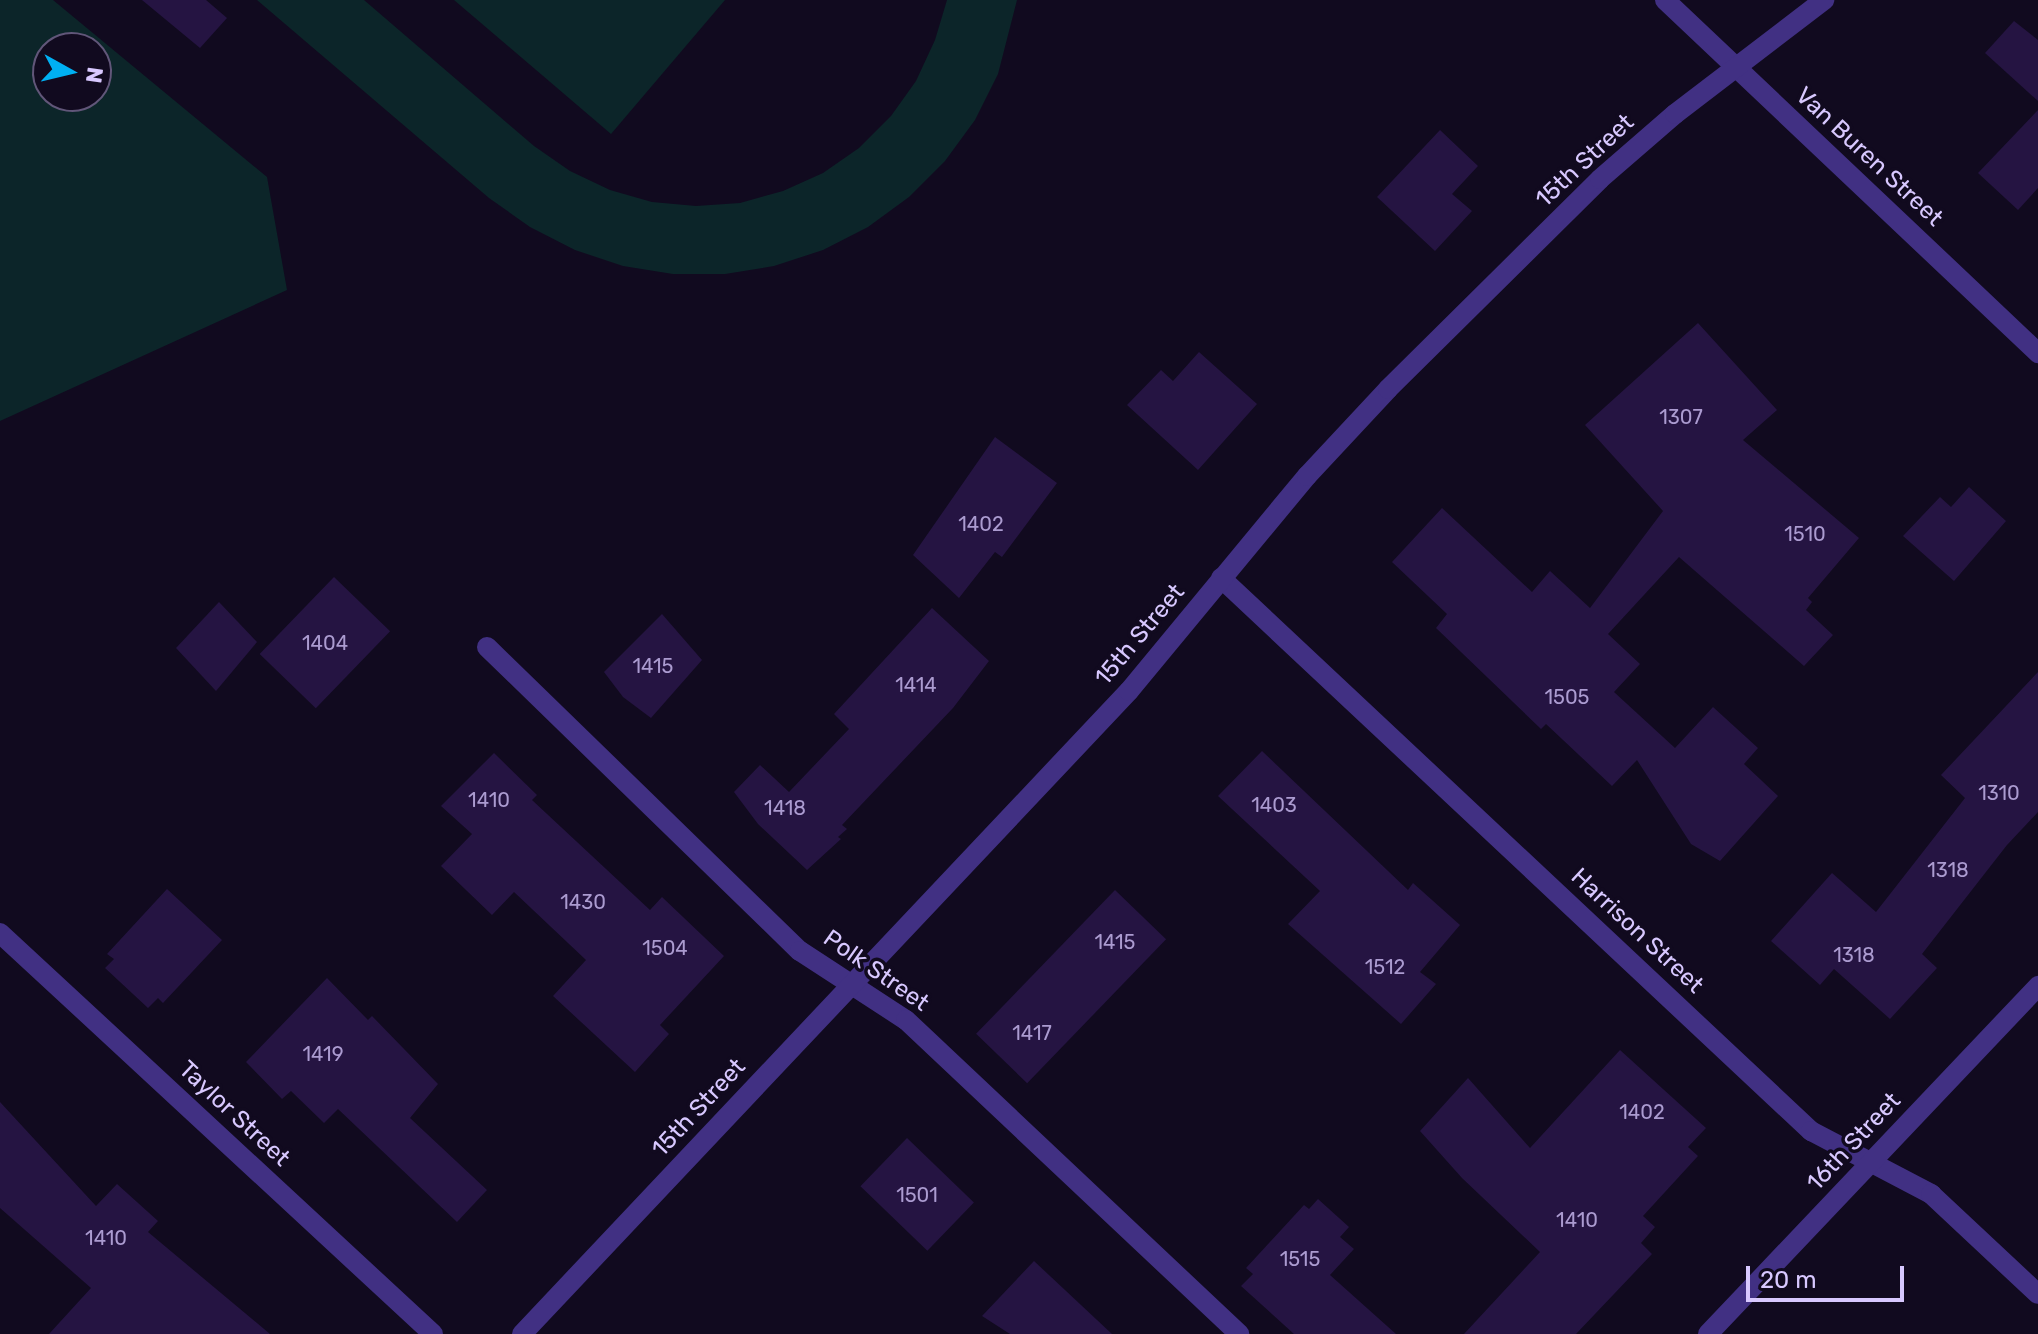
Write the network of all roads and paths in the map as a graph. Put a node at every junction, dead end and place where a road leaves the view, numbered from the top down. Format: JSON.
{"nodes":[{"id":1,"x":1665,"y":0,"type":"edge"},
{"id":2,"x":1824,"y":0,"type":"edge"},
{"id":3,"x":1736,"y":68,"type":"junction"},
{"id":4,"x":2038,"y":353,"type":"edge"},
{"id":5,"x":1221,"y":578,"type":"junction"},
{"id":6,"x":487,"y":647,"type":"dead end"},
{"id":7,"x":0,"y":933,"type":"edge"},
{"id":8,"x":851,"y":983,"type":"junction"},
{"id":9,"x":2038,"y":986,"type":"edge"},
{"id":10,"x":1871,"y":1162,"type":"junction"},
{"id":11,"x":2038,"y":1294,"type":"edge"},
{"id":12,"x":433,"y":1334,"type":"edge"},
{"id":13,"x":522,"y":1334,"type":"edge"},
{"id":14,"x":1239,"y":1334,"type":"edge"},
{"id":15,"x":1708,"y":1334,"type":"edge"}],
"edges":[{"from":1,"to":3,"type":"street","name":"Van Buren Street"},
{"from":2,"to":3,"type":"street","name":"15th Street"},
{"from":3,"to":4,"type":"street","name":"Van Buren Street"},
{"from":3,"to":5,"type":"street","name":"15th Street"},
{"from":5,"to":8,"type":"street","name":"15th Street"},
{"from":5,"to":10,"type":"street","name":"Harrison Street"},
{"from":6,"to":8,"type":"street","name":"Polk Street"},
{"from":7,"to":12,"type":"street","name":"Taylor Street"},
{"from":8,"to":13,"type":"street","name":"15th Street"},
{"from":8,"to":14,"type":"street","name":"Polk Street"},
{"from":9,"to":10,"type":"street","name":"16th Street"},
{"from":10,"to":11,"type":"street","name":"Harrison Street"},
{"from":10,"to":15,"type":"street","name":"16th Street"}]}
